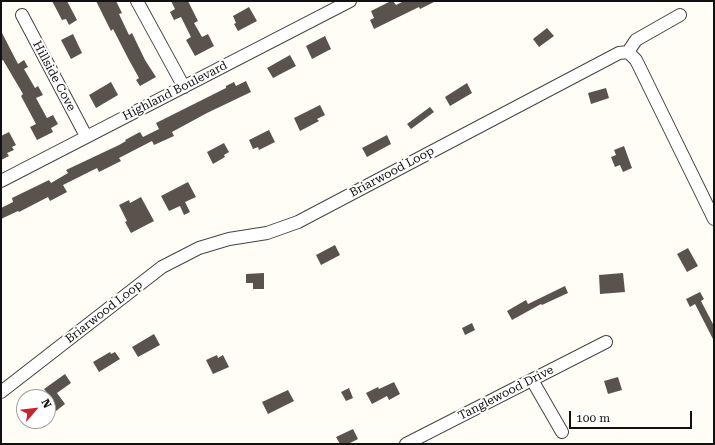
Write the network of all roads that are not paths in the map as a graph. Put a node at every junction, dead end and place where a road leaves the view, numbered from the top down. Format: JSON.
{"nodes":[{"id":1,"x":137,"y":1,"type":"edge"},
{"id":2,"x":350,"y":1,"type":"edge"},
{"id":3,"x":22,"y":15,"type":"dead end"},
{"id":4,"x":680,"y":15,"type":"dead end"},
{"id":5,"x":628,"y":52,"type":"junction"},
{"id":6,"x":184,"y":87,"type":"junction"},
{"id":7,"x":86,"y":136,"type":"junction"},
{"id":8,"x":1,"y":181,"type":"edge"},
{"id":9,"x":714,"y":219,"type":"edge"},
{"id":10,"x":606,"y":342,"type":"dead end"},
{"id":11,"x":532,"y":380,"type":"junction"},
{"id":12,"x":1,"y":392,"type":"edge"},
{"id":13,"x":562,"y":432,"type":"dead end"},
{"id":14,"x":406,"y":444,"type":"edge"}],
"edges":[{"from":1,"to":6,"type":"street"},
{"from":2,"to":6,"type":"street","name":"Highland Boulevard"},
{"from":3,"to":7,"type":"street","name":"Hillside Cove"},
{"from":4,"to":5,"type":"street"},
{"from":5,"to":9,"type":"street"},
{"from":5,"to":12,"type":"street","name":"Briarwood Loop"},
{"from":6,"to":7,"type":"street","name":"Highland Boulevard"},
{"from":7,"to":8,"type":"street","name":"Highland Boulevard"},
{"from":10,"to":11,"type":"street","name":"Tanglewood Drive"},
{"from":11,"to":13,"type":"street"},
{"from":11,"to":14,"type":"street","name":"Tanglewood Drive"}]}
